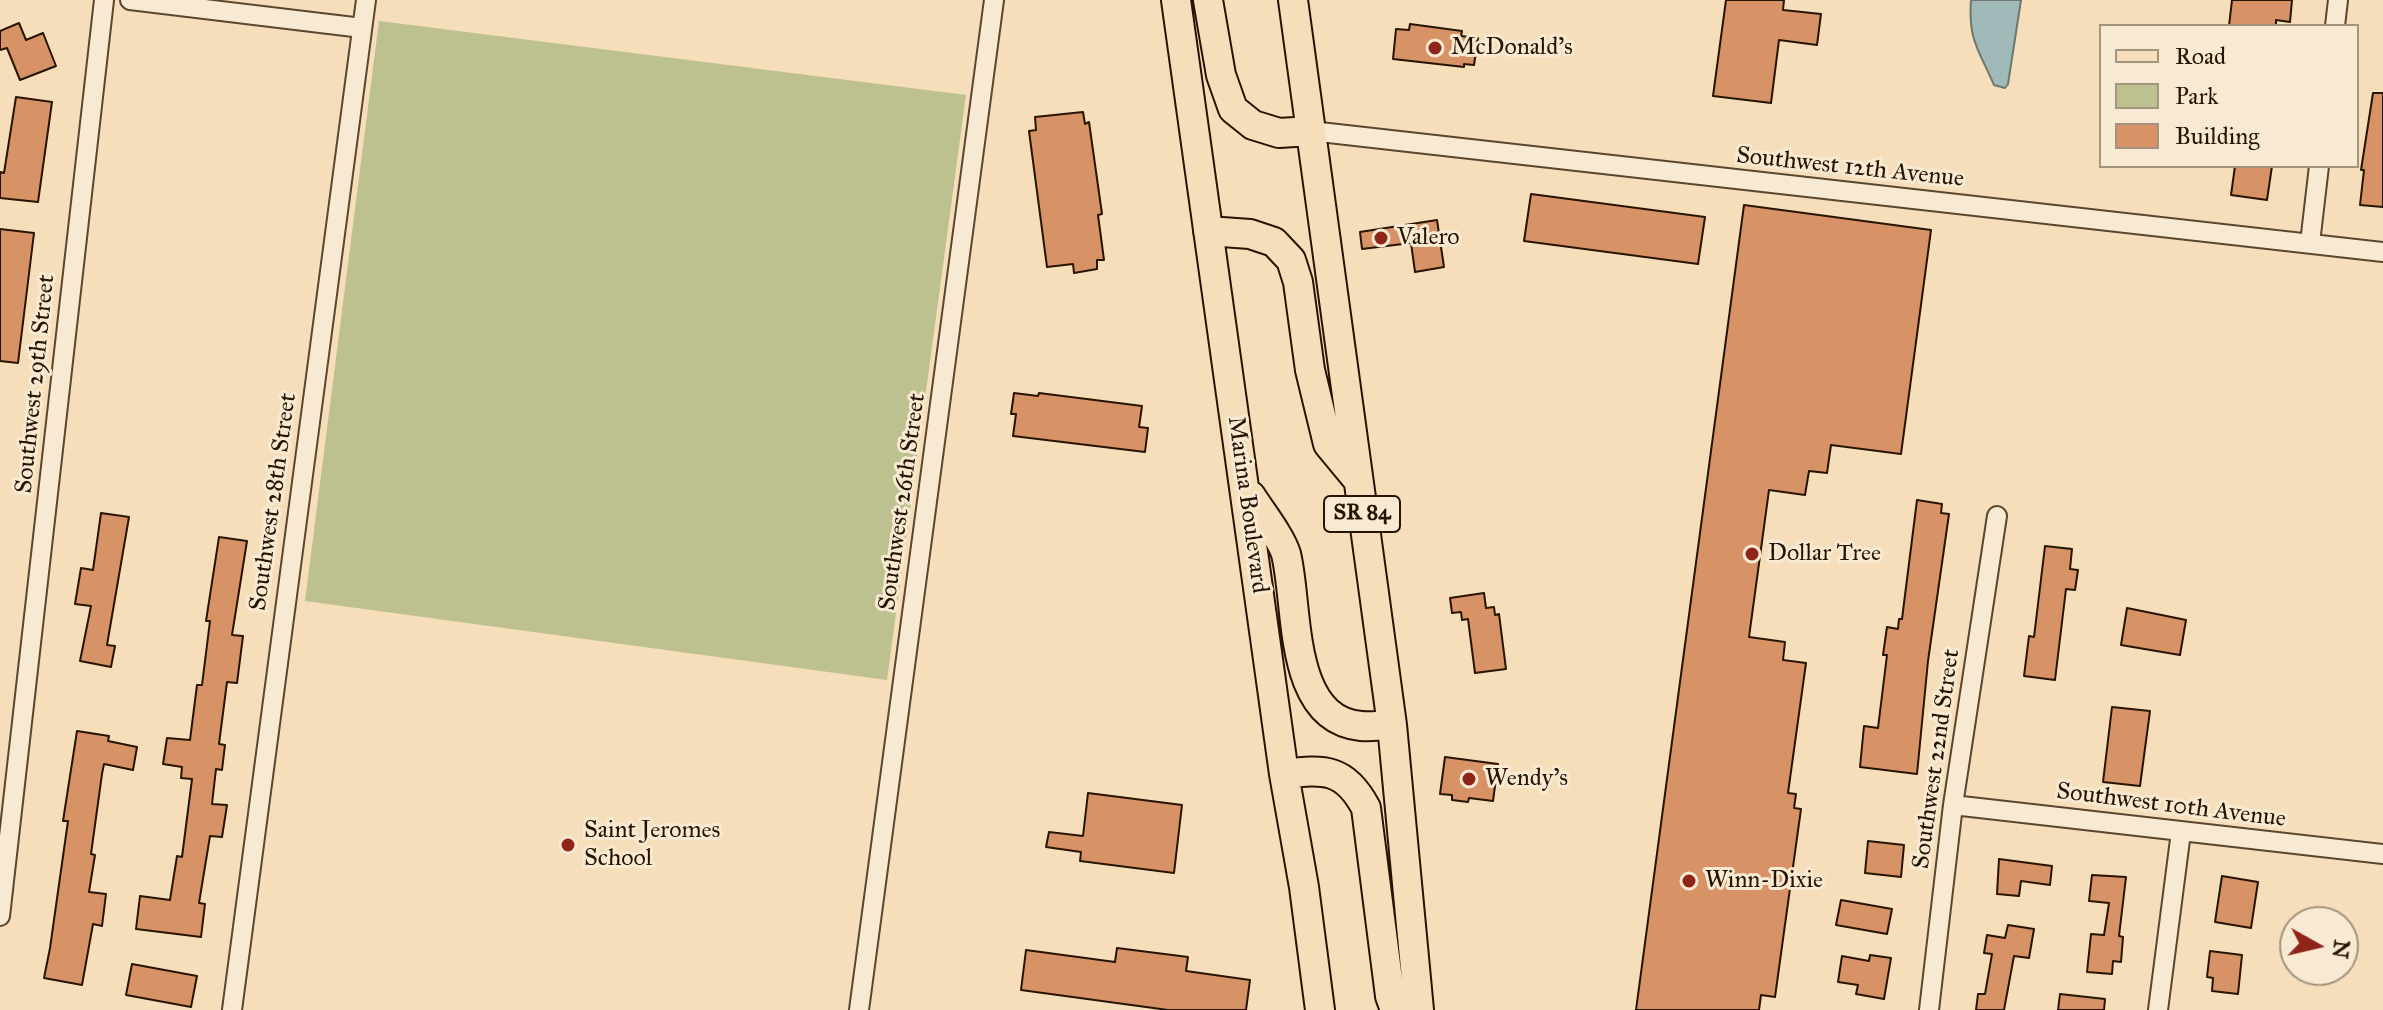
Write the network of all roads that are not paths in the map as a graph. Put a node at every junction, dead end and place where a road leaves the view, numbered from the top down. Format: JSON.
{"nodes":[{"id":1,"x":104,"y":0,"type":"edge"},
{"id":2,"x":130,"y":0,"type":"edge"},
{"id":3,"x":366,"y":0,"type":"edge"},
{"id":4,"x":994,"y":0,"type":"edge"},
{"id":5,"x":1176,"y":0,"type":"edge"},
{"id":6,"x":1208,"y":0,"type":"edge"},
{"id":7,"x":1293,"y":0,"type":"edge"},
{"id":8,"x":2338,"y":0,"type":"edge"},
{"id":9,"x":166,"y":2,"type":"edge"},
{"id":10,"x":2335,"y":24,"type":"edge"},
{"id":11,"x":362,"y":28,"type":"junction"},
{"id":12,"x":1311,"y":131,"type":"junction"},
{"id":13,"x":2319,"y":168,"type":"edge"},
{"id":14,"x":1208,"y":231,"type":"junction"},
{"id":15,"x":2310,"y":243,"type":"junction"},
{"id":16,"x":2383,"y":252,"type":"edge"},
{"id":17,"x":1357,"y":479,"type":"junction"},
{"id":18,"x":1244,"y":485,"type":"junction"},
{"id":19,"x":1997,"y":516,"type":"dead end"},
{"id":20,"x":1392,"y":725,"type":"junction"},
{"id":21,"x":1284,"y":774,"type":"junction"},
{"id":22,"x":1953,"y":805,"type":"junction"},
{"id":23,"x":2181,"y":832,"type":"junction"},
{"id":24,"x":2383,"y":854,"type":"edge"},
{"id":25,"x":0,"y":916,"type":"edge"},
{"id":26,"x":232,"y":1010,"type":"edge"},
{"id":27,"x":859,"y":1010,"type":"edge"},
{"id":28,"x":1320,"y":1010,"type":"edge"},
{"id":29,"x":1395,"y":1010,"type":"edge"},
{"id":30,"x":1419,"y":1010,"type":"edge"},
{"id":31,"x":1929,"y":1010,"type":"edge"},
{"id":32,"x":2158,"y":1010,"type":"edge"}],
"edges":[{"from":1,"to":25,"type":"street","name":"Southwest 29th Street"},
{"from":2,"to":9,"type":"street"},
{"from":3,"to":11,"type":"street","name":"Southwest 28th Street"},
{"from":4,"to":27,"type":"street","name":"Southwest 26th Street"},
{"from":5,"to":14,"type":"main road","name":"Marina Boulevard"},
{"from":6,"to":12,"type":"main road"},
{"from":7,"to":12,"type":"main road","number":"SR 84"},
{"from":8,"to":10,"type":"street"},
{"from":9,"to":11,"type":"street"},
{"from":11,"to":26,"type":"street","name":"Southwest 28th Street"},
{"from":12,"to":15,"type":"street","name":"Southwest 12th Avenue"},
{"from":12,"to":17,"type":"main road","number":"SR 84"},
{"from":13,"to":15,"type":"street"},
{"from":14,"to":17,"type":"main road"},
{"from":14,"to":18,"type":"main road","name":"Marina Boulevard"},
{"from":15,"to":16,"type":"street","name":"Southwest 12th Avenue"},
{"from":17,"to":20,"type":"main road","number":"SR 84"},
{"from":18,"to":20,"type":"main road"},
{"from":18,"to":21,"type":"main road","name":"Marina Boulevard"},
{"from":19,"to":22,"type":"street","name":"Southwest 22nd Street"},
{"from":20,"to":30,"type":"main road","number":"SR 84"},
{"from":21,"to":28,"type":"main road","name":"Marina Boulevard"},
{"from":21,"to":29,"type":"main road"},
{"from":22,"to":23,"type":"street","name":"Southwest 10th Avenue"},
{"from":22,"to":31,"type":"street","name":"Southwest 22nd Street"},
{"from":23,"to":24,"type":"street","name":"Southwest 10th Avenue"},
{"from":23,"to":32,"type":"street"}]}
